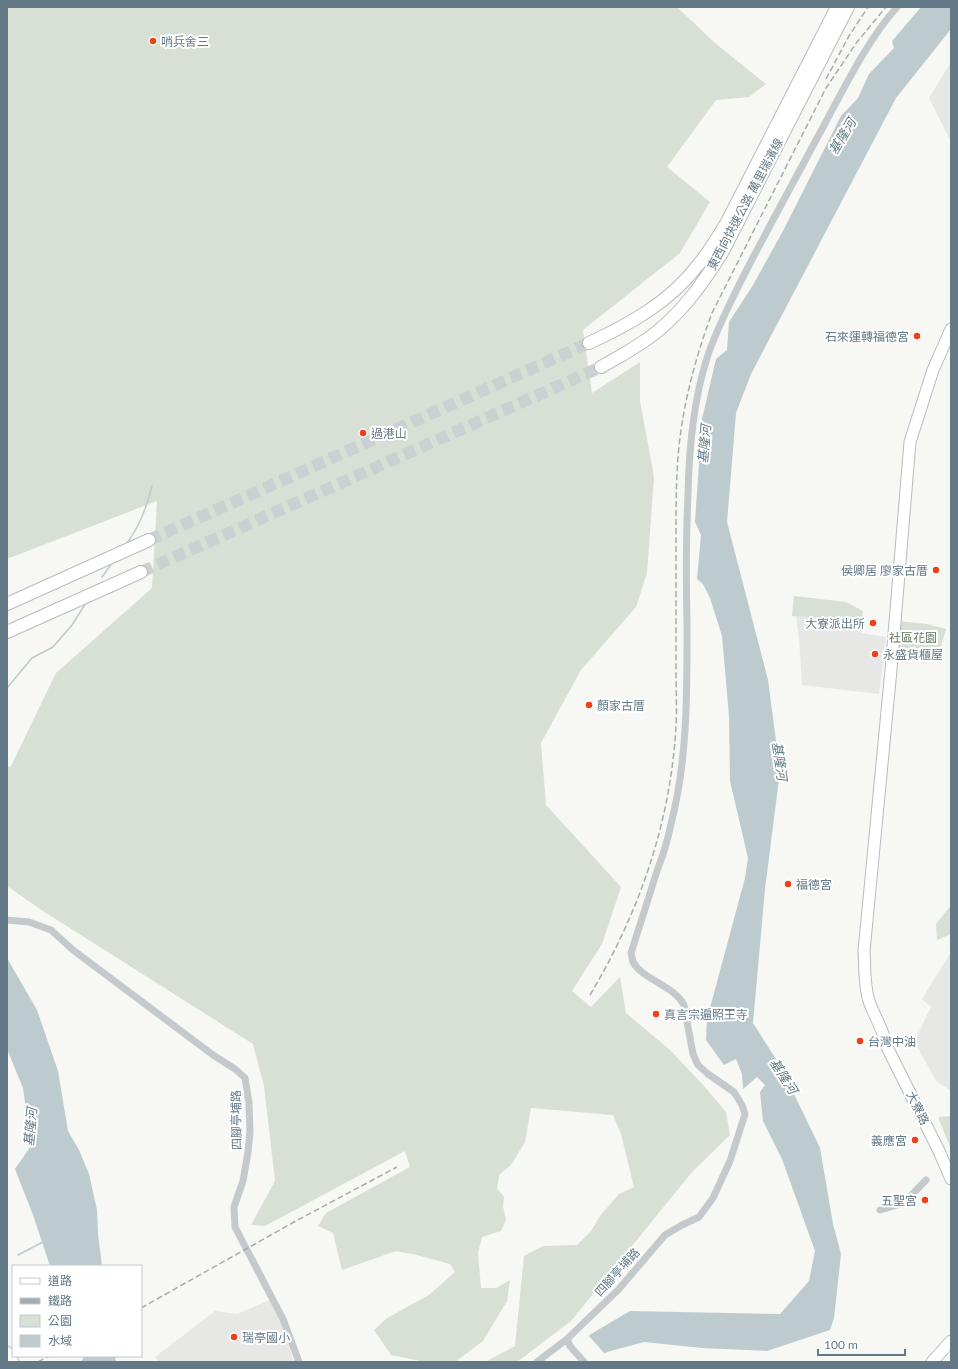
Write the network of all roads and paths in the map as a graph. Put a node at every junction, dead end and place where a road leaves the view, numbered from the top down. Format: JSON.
{"nodes":[{"id":1,"x":837,"y":7,"type":"edge"},
{"id":2,"x":848,"y":7,"type":"edge"},
{"id":3,"x":897,"y":7,"type":"edge"},
{"id":4,"x":951,"y":329,"type":"edge"},
{"id":5,"x":590,"y":343,"type":"tunnel mouth"},
{"id":6,"x":601,"y":367,"type":"tunnel mouth"},
{"id":7,"x":149,"y":540,"type":"tunnel mouth"},
{"id":8,"x":141,"y":572,"type":"tunnel mouth"},
{"id":9,"x":7,"y":604,"type":"edge"},
{"id":10,"x":7,"y":632,"type":"edge"},
{"id":11,"x":7,"y":920,"type":"edge"},
{"id":12,"x":885,"y":1038,"type":"junction"},
{"id":13,"x":951,"y":1165,"type":"edge"},
{"id":14,"x":951,"y":1179,"type":"edge"},
{"id":15,"x":926,"y":1180,"type":"dead end"},
{"id":16,"x":880,"y":1210,"type":"dead end"},
{"id":17,"x":567,"y":1339,"type":"junction"},
{"id":18,"x":951,"y":1341,"type":"edge"},
{"id":19,"x":951,"y":1348,"type":"edge"},
{"id":20,"x":299,"y":1362,"type":"edge"},
{"id":21,"x":537,"y":1362,"type":"edge"},
{"id":22,"x":584,"y":1362,"type":"edge"},
{"id":23,"x":932,"y":1362,"type":"edge"},
{"id":24,"x":938,"y":1362,"type":"edge"}],
"edges":[{"from":1,"to":5,"type":"highway","name":"東西向快速公路 萬里瑞濱線"},
{"from":2,"to":6,"type":"highway","name":"東西向快速公路 萬里瑞濱線"},
{"from":3,"to":17,"type":"street","name":"四腳亭埔路"},
{"from":4,"to":12,"type":"main road","name":"大寮路"},
{"from":7,"to":9,"type":"highway"},
{"from":8,"to":10,"type":"highway"},
{"from":11,"to":20,"type":"street","name":"四腳亭埔路"},
{"from":12,"to":13,"type":"main road","name":"大寮路"},
{"from":12,"to":14,"type":"main road","name":"大寮路"},
{"from":15,"to":16,"type":"street"},
{"from":17,"to":21,"type":"street","name":"四腳亭埔路"},
{"from":17,"to":22,"type":"street"},
{"from":18,"to":23,"type":"main road"},
{"from":19,"to":24,"type":"main road"}]}
